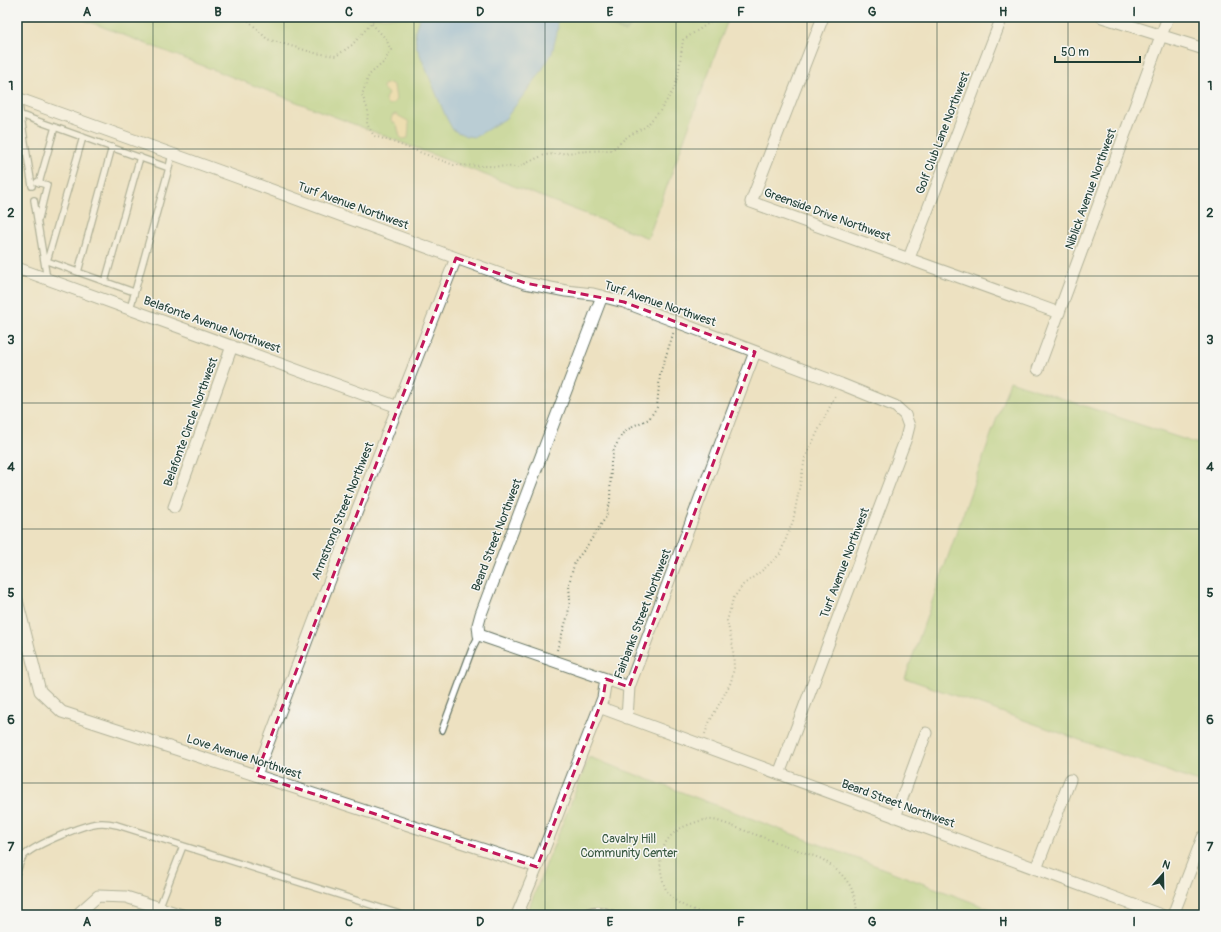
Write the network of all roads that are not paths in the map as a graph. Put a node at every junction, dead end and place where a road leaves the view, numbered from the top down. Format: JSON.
{"nodes":[{"id":1,"x":823,"y":17,"type":"edge"},
{"id":2,"x":1002,"y":17,"type":"edge"},
{"id":3,"x":1102,"y":17,"type":"edge"},
{"id":4,"x":1168,"y":17,"type":"edge"},
{"id":5,"x":1162,"y":36,"type":"junction"},
{"id":6,"x":1204,"y":49,"type":"edge"},
{"id":7,"x":18,"y":98,"type":"edge"},
{"id":8,"x":19,"y":115,"type":"edge"},
{"id":9,"x":55,"y":127,"type":"junction"},
{"id":10,"x":83,"y":137,"type":"junction"},
{"id":11,"x":112,"y":147,"type":"junction"},
{"id":12,"x":172,"y":154,"type":"junction"},
{"id":13,"x":140,"y":157,"type":"junction"},
{"id":14,"x":169,"y":168,"type":"junction"},
{"id":15,"x":31,"y":180,"type":"junction"},
{"id":16,"x":39,"y":183,"type":"junction"},
{"id":17,"x":32,"y":186,"type":"dead end"},
{"id":18,"x":34,"y":200,"type":"dead end"},
{"id":19,"x":38,"y":221,"type":"junction"},
{"id":20,"x":456,"y":258,"type":"junction"},
{"id":21,"x":909,"y":258,"type":"junction"},
{"id":22,"x":46,"y":260,"type":"junction"},
{"id":23,"x":17,"y":268,"type":"edge"},
{"id":24,"x":78,"y":272,"type":"junction"},
{"id":25,"x":47,"y":279,"type":"junction"},
{"id":26,"x":105,"y":282,"type":"junction"},
{"id":27,"x":134,"y":292,"type":"junction"},
{"id":28,"x":602,"y":296,"type":"junction"},
{"id":29,"x":130,"y":309,"type":"junction"},
{"id":30,"x":1059,"y":313,"type":"junction"},
{"id":31,"x":232,"y":346,"type":"junction"},
{"id":32,"x":755,"y":352,"type":"junction"},
{"id":33,"x":1038,"y":369,"type":"dead end"},
{"id":34,"x":398,"y":407,"type":"junction"},
{"id":35,"x":174,"y":507,"type":"dead end"},
{"id":36,"x":17,"y":600,"type":"edge"},
{"id":37,"x":479,"y":635,"type":"junction"},
{"id":38,"x":606,"y":679,"type":"junction"},
{"id":39,"x":629,"y":687,"type":"junction"},
{"id":40,"x":599,"y":707,"type":"junction"},
{"id":41,"x":627,"y":718,"type":"junction"},
{"id":42,"x":442,"y":730,"type":"dead end"},
{"id":43,"x":926,"y":733,"type":"dead end"},
{"id":44,"x":780,"y":774,"type":"junction"},
{"id":45,"x":256,"y":775,"type":"junction"},
{"id":46,"x":1070,"y":780,"type":"dead end"},
{"id":47,"x":895,"y":817,"type":"junction"},
{"id":48,"x":1203,"y":837,"type":"dead end"},
{"id":49,"x":182,"y":846,"type":"junction"},
{"id":50,"x":537,"y":867,"type":"junction"},
{"id":51,"x":1036,"y":869,"type":"junction"},
{"id":52,"x":17,"y":872,"type":"edge"},
{"id":53,"x":159,"y":908,"type":"junction"},
{"id":54,"x":521,"y":914,"type":"edge"},
{"id":55,"x":78,"y":915,"type":"edge"},
{"id":56,"x":182,"y":915,"type":"edge"},
{"id":57,"x":403,"y":915,"type":"edge"},
{"id":58,"x":578,"y":915,"type":"edge"},
{"id":59,"x":617,"y":915,"type":"edge"},
{"id":60,"x":1161,"y":915,"type":"edge"},
{"id":61,"x":1173,"y":915,"type":"edge"}],
"edges":[{"from":1,"to":21,"type":"street","name":"Greenside Drive Northwest"},
{"from":2,"to":21,"type":"street","name":"Golf Club Lane Northwest"},
{"from":3,"to":5,"type":"street"},
{"from":4,"to":5,"type":"street","name":"Niblick Avenue Northwest"},
{"from":5,"to":6,"type":"street"},
{"from":5,"to":30,"type":"street","name":"Niblick Avenue Northwest"},
{"from":7,"to":8,"type":"lane"},
{"from":7,"to":12,"type":"street","name":"Turf Avenue Northwest"},
{"from":8,"to":9,"type":"lane"},
{"from":8,"to":15,"type":"lane"},
{"from":9,"to":10,"type":"lane"},
{"from":9,"to":16,"type":"lane"},
{"from":10,"to":11,"type":"lane"},
{"from":10,"to":22,"type":"lane"},
{"from":11,"to":13,"type":"lane"},
{"from":11,"to":24,"type":"lane"},
{"from":12,"to":14,"type":"lane"},
{"from":12,"to":20,"type":"street","name":"Turf Avenue Northwest"},
{"from":13,"to":14,"type":"lane"},
{"from":13,"to":26,"type":"lane"},
{"from":14,"to":27,"type":"lane"},
{"from":15,"to":16,"type":"lane"},
{"from":15,"to":17,"type":"lane"},
{"from":16,"to":19,"type":"lane"},
{"from":18,"to":19,"type":"lane"},
{"from":19,"to":22,"type":"lane"},
{"from":20,"to":28,"type":"street","name":"Turf Avenue Northwest"},
{"from":20,"to":34,"type":"street","name":"Armstrong Street Northwest"},
{"from":21,"to":30,"type":"street","name":"Greenside Drive Northwest"},
{"from":22,"to":24,"type":"lane"},
{"from":22,"to":25,"type":"lane"},
{"from":23,"to":25,"type":"street","name":"Belafonte Avenue Northwest"},
{"from":24,"to":26,"type":"lane"},
{"from":25,"to":29,"type":"street","name":"Belafonte Avenue Northwest"},
{"from":26,"to":27,"type":"lane"},
{"from":27,"to":29,"type":"lane"},
{"from":28,"to":32,"type":"street","name":"Turf Avenue Northwest"},
{"from":28,"to":37,"type":"street","name":"Beard Street Northwest"},
{"from":29,"to":31,"type":"street","name":"Belafonte Avenue Northwest"},
{"from":30,"to":33,"type":"street","name":"Niblick Avenue Northwest"},
{"from":31,"to":34,"type":"street","name":"Belafonte Avenue Northwest"},
{"from":31,"to":35,"type":"street","name":"Belafonte Circle Northwest"},
{"from":32,"to":39,"type":"street","name":"Fairbanks Street Northwest"},
{"from":32,"to":44,"type":"street","name":"Turf Avenue Northwest"},
{"from":34,"to":45,"type":"street","name":"Armstrong Street Northwest"},
{"from":36,"to":45,"type":"street","name":"Love Avenue Northwest"},
{"from":37,"to":38,"type":"street"},
{"from":37,"to":42,"type":"lane"},
{"from":38,"to":39,"type":"street"},
{"from":38,"to":40,"type":"street"},
{"from":39,"to":41,"type":"street","name":"Fairbanks Street Northwest"},
{"from":40,"to":41,"type":"street"},
{"from":40,"to":50,"type":"street"},
{"from":41,"to":44,"type":"street","name":"Beard Street Northwest"},
{"from":43,"to":47,"type":"street"},
{"from":44,"to":47,"type":"street","name":"Beard Street Northwest"},
{"from":45,"to":50,"type":"street","name":"Love Avenue Northwest"},
{"from":46,"to":51,"type":"street"},
{"from":47,"to":51,"type":"street","name":"Beard Street Northwest"},
{"from":48,"to":61,"type":"street"},
{"from":49,"to":52,"type":"lane"},
{"from":49,"to":53,"type":"lane"},
{"from":49,"to":57,"type":"lane"},
{"from":50,"to":54,"type":"street"},
{"from":51,"to":60,"type":"street","name":"Beard Street Northwest"},
{"from":53,"to":55,"type":"street"},
{"from":53,"to":56,"type":"street"},
{"from":58,"to":59,"type":"lane"}]}
